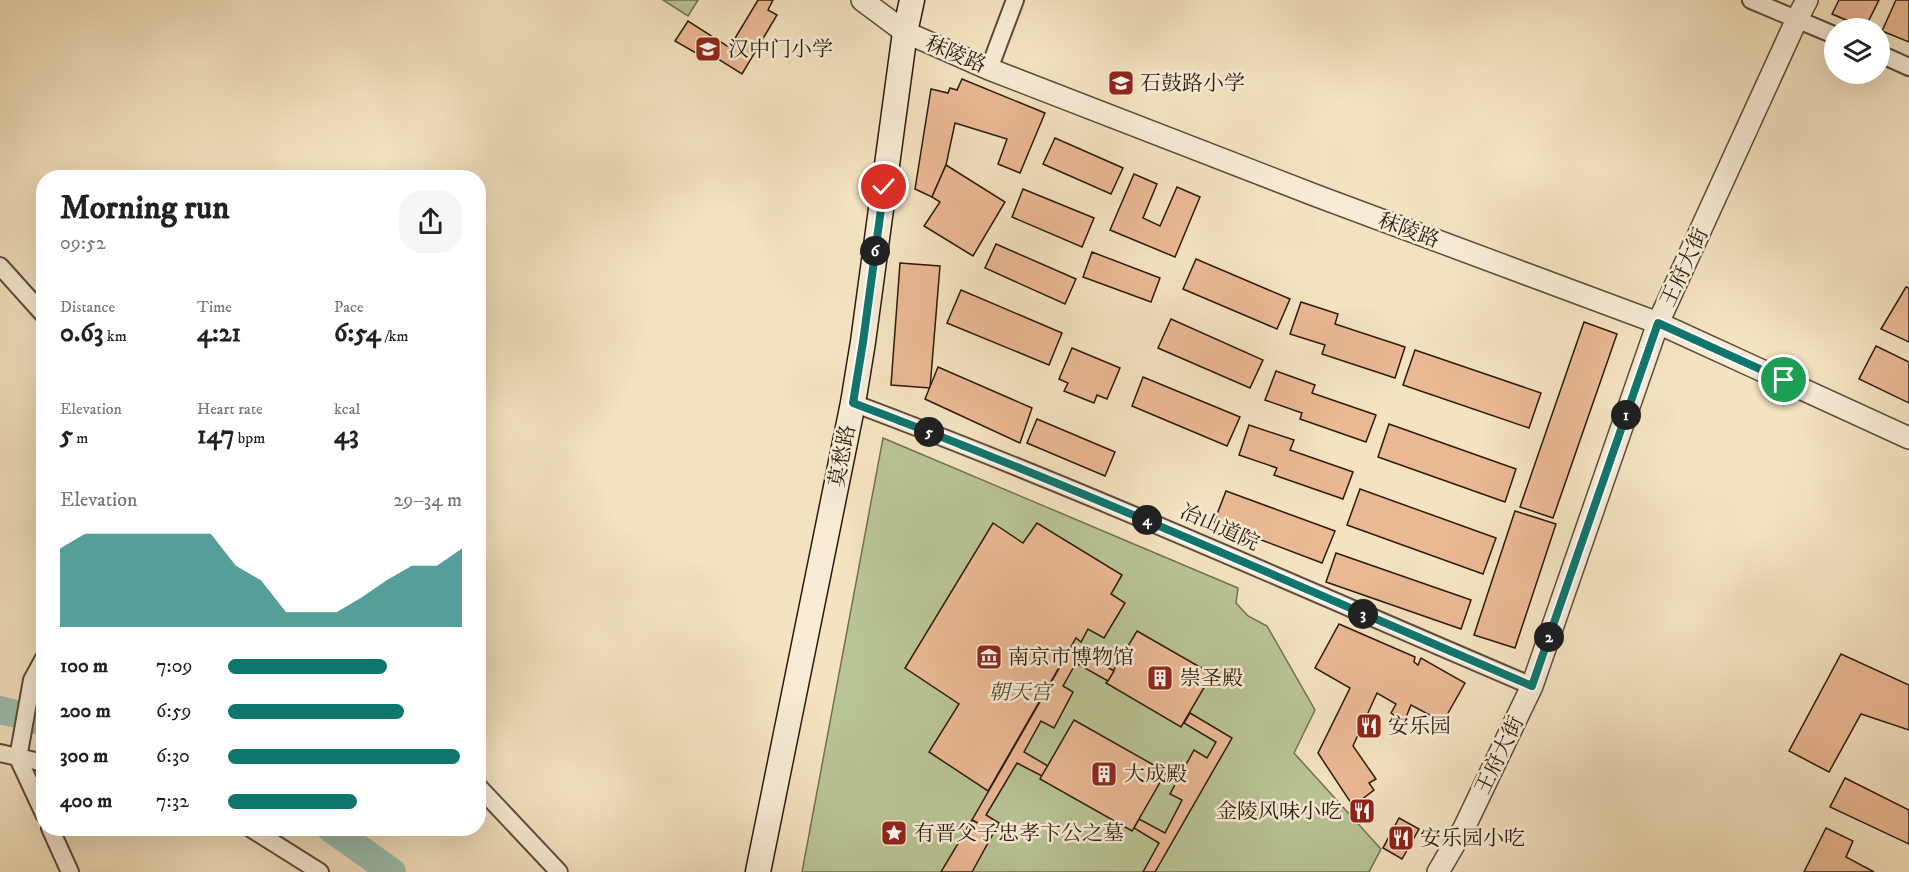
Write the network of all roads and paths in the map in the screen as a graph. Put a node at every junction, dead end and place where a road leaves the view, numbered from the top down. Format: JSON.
{"nodes":[{"id":1,"x":862,"y":0,"type":"edge"},
{"id":2,"x":912,"y":0,"type":"edge"},
{"id":3,"x":1015,"y":0,"type":"edge"},
{"id":4,"x":1751,"y":0,"type":"edge"},
{"id":5,"x":1802,"y":9,"type":"edge"},
{"id":6,"x":1824,"y":27,"type":"edge"},
{"id":7,"x":905,"y":32,"type":"junction"},
{"id":8,"x":1890,"y":58,"type":"edge"},
{"id":9,"x":1909,"y":67,"type":"edge"},
{"id":10,"x":989,"y":69,"type":"junction"},
{"id":11,"x":0,"y":266,"type":"edge"},
{"id":12,"x":36,"y":306,"type":"edge"},
{"id":13,"x":1658,"y":323,"type":"junction"},
{"id":14,"x":853,"y":403,"type":"junction"},
{"id":15,"x":1909,"y":438,"type":"edge"},
{"id":16,"x":36,"y":673,"type":"edge"},
{"id":17,"x":1532,"y":686,"type":"junction"},
{"id":18,"x":0,"y":753,"type":"edge"},
{"id":19,"x":18,"y":758,"type":"junction"},
{"id":20,"x":36,"y":761,"type":"edge"},
{"id":21,"x":486,"y":794,"type":"edge"},
{"id":22,"x":36,"y":797,"type":"edge"},
{"id":23,"x":54,"y":836,"type":"edge"},
{"id":24,"x":263,"y":836,"type":"edge"},
{"id":25,"x":70,"y":872,"type":"edge"},
{"id":26,"x":320,"y":872,"type":"edge"},
{"id":27,"x":559,"y":872,"type":"edge"},
{"id":28,"x":758,"y":872,"type":"edge"},
{"id":29,"x":1438,"y":872,"type":"edge"}],
"edges":[{"from":1,"to":7,"type":"street","name":"秣陵路"},
{"from":2,"to":7,"type":"main road","name":"莫愁路"},
{"from":3,"to":10,"type":"street"},
{"from":4,"to":5,"type":"street"},
{"from":5,"to":6,"type":"street"},
{"from":5,"to":13,"type":"street","name":"王府大街"},
{"from":7,"to":10,"type":"street","name":"秣陵路"},
{"from":7,"to":14,"type":"main road","name":"莫愁路"},
{"from":8,"to":9,"type":"street"},
{"from":10,"to":13,"type":"street","name":"秣陵路"},
{"from":11,"to":12,"type":"street"},
{"from":13,"to":15,"type":"street","name":"秣陵路"},
{"from":13,"to":17,"type":"street","name":"王府大街"},
{"from":14,"to":17,"type":"street","name":"冶山道院"},
{"from":14,"to":28,"type":"main road","name":"莫愁路"},
{"from":16,"to":19,"type":"street"},
{"from":17,"to":29,"type":"street","name":"王府大街"},
{"from":18,"to":19,"type":"street"},
{"from":19,"to":20,"type":"street"},
{"from":19,"to":22,"type":"street"},
{"from":21,"to":27,"type":"street"},
{"from":23,"to":25,"type":"street"},
{"from":24,"to":26,"type":"street"}]}
